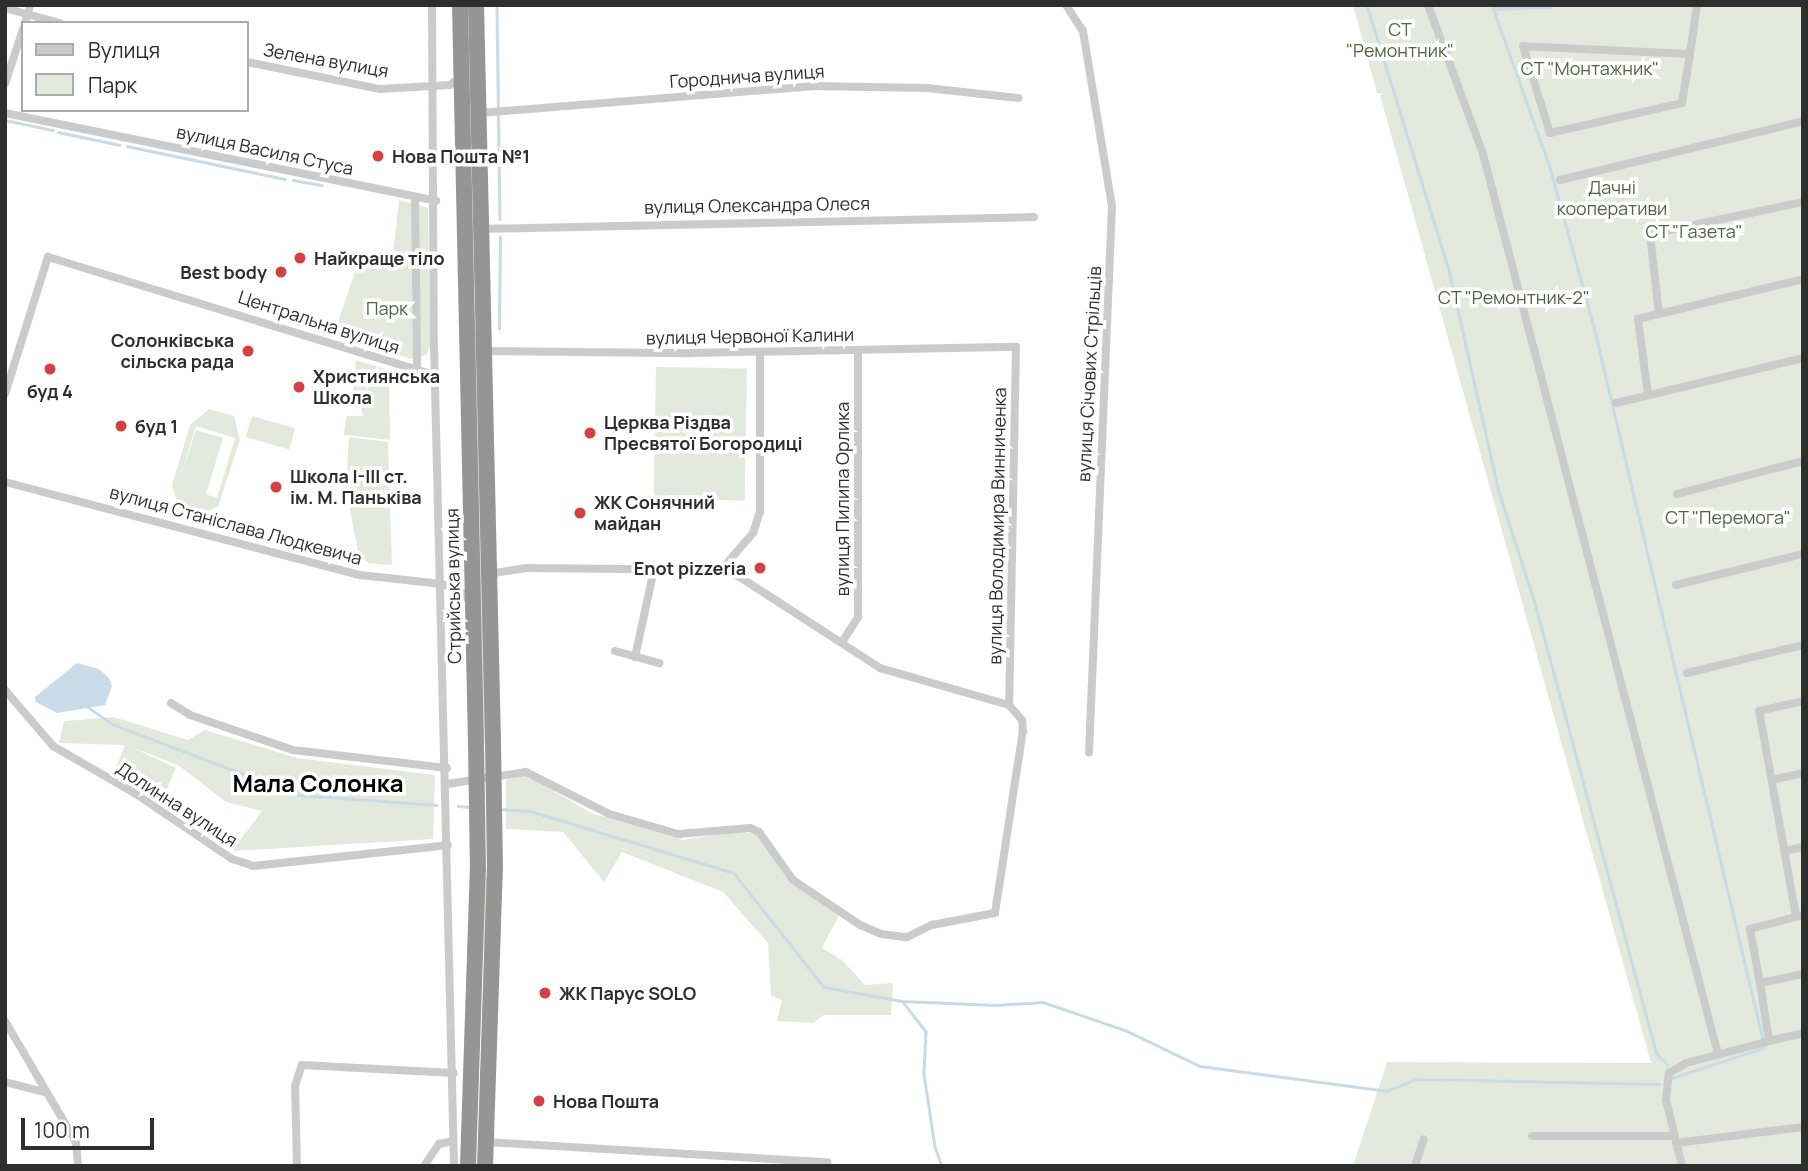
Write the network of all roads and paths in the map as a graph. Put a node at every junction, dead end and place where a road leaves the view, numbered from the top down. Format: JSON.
{"nodes":[{"id":1,"x":432,"y":5,"type":"edge"},
{"id":2,"x":460,"y":5,"type":"edge"},
{"id":3,"x":477,"y":5,"type":"edge"},
{"id":4,"x":1066,"y":5,"type":"edge"},
{"id":5,"x":1428,"y":5,"type":"edge"},
{"id":6,"x":1698,"y":5,"type":"edge"},
{"id":7,"x":5,"y":8,"type":"edge"},
{"id":8,"x":29,"y":9,"type":"edge"},
{"id":9,"x":56,"y":21,"type":"edge"},
{"id":10,"x":21,"y":35,"type":"edge"},
{"id":11,"x":1690,"y":54,"type":"junction"},
{"id":12,"x":248,"y":62,"type":"edge"},
{"id":13,"x":463,"y":73,"type":"junction"},
{"id":14,"x":5,"y":84,"type":"edge"},
{"id":15,"x":438,"y":86,"type":"junction"},
{"id":16,"x":1018,"y":98,"type":"dead end"},
{"id":17,"x":463,"y":104,"type":"junction"},
{"id":18,"x":5,"y":113,"type":"edge"},
{"id":19,"x":491,"y":113,"type":"junction"},
{"id":20,"x":1803,"y":121,"type":"edge"},
{"id":21,"x":1560,"y":180,"type":"dead end"},
{"id":22,"x":415,"y":197,"type":"junction"},
{"id":23,"x":436,"y":201,"type":"junction"},
{"id":24,"x":1803,"y":202,"type":"edge"},
{"id":25,"x":1034,"y":217,"type":"dead end"},
{"id":26,"x":481,"y":229,"type":"junction"},
{"id":27,"x":1803,"y":279,"type":"edge"},
{"id":28,"x":1660,"y":314,"type":"junction"},
{"id":29,"x":1016,"y":347,"type":"joint"},
{"id":30,"x":858,"y":350,"type":"junction"},
{"id":31,"x":483,"y":351,"type":"junction"},
{"id":32,"x":760,"y":352,"type":"junction"},
{"id":33,"x":1803,"y":358,"type":"edge"},
{"id":34,"x":417,"y":370,"type":"junction"},
{"id":35,"x":435,"y":376,"type":"junction"},
{"id":36,"x":5,"y":394,"type":"edge"},
{"id":37,"x":1648,"y":395,"type":"junction"},
{"id":38,"x":1616,"y":403,"type":"dead end"},
{"id":39,"x":1803,"y":461,"type":"edge"},
{"id":40,"x":5,"y":482,"type":"edge"},
{"id":41,"x":1677,"y":494,"type":"dead end"},
{"id":42,"x":1803,"y":554,"type":"edge"},
{"id":43,"x":654,"y":569,"type":"junction"},
{"id":44,"x":721,"y":570,"type":"junction"},
{"id":45,"x":480,"y":573,"type":"junction"},
{"id":46,"x":442,"y":583,"type":"junction"},
{"id":47,"x":1676,"y":585,"type":"dead end"},
{"id":48,"x":459,"y":590,"type":"junction"},
{"id":49,"x":473,"y":606,"type":"junction"},
{"id":50,"x":842,"y":642,"type":"junction"},
{"id":51,"x":1803,"y":645,"type":"edge"},
{"id":52,"x":615,"y":652,"type":"dead end"},
{"id":53,"x":635,"y":657,"type":"junction"},
{"id":54,"x":659,"y":663,"type":"dead end"},
{"id":55,"x":1687,"y":673,"type":"dead end"},
{"id":56,"x":5,"y":690,"type":"edge"},
{"id":57,"x":1803,"y":701,"type":"edge"},
{"id":58,"x":171,"y":703,"type":"dead end"},
{"id":59,"x":1009,"y":705,"type":"junction"},
{"id":60,"x":1089,"y":753,"type":"dead end"},
{"id":61,"x":447,"y":768,"type":"junction"},
{"id":62,"x":1803,"y":773,"type":"edge"},
{"id":63,"x":1772,"y":780,"type":"junction"},
{"id":64,"x":447,"y":784,"type":"junction"},
{"id":65,"x":448,"y":845,"type":"junction"},
{"id":66,"x":1803,"y":847,"type":"edge"},
{"id":67,"x":1785,"y":851,"type":"junction"},
{"id":68,"x":1800,"y":916,"type":"edge"},
{"id":69,"x":1803,"y":974,"type":"edge"},
{"id":70,"x":1760,"y":984,"type":"junction"},
{"id":71,"x":5,"y":1021,"type":"edge"},
{"id":72,"x":1803,"y":1033,"type":"edge"},
{"id":73,"x":1769,"y":1041,"type":"junction"},
{"id":74,"x":1718,"y":1054,"type":"junction"},
{"id":75,"x":454,"y":1073,"type":"junction"},
{"id":76,"x":5,"y":1083,"type":"edge"},
{"id":77,"x":44,"y":1092,"type":"junction"},
{"id":78,"x":1803,"y":1127,"type":"edge"},
{"id":79,"x":1532,"y":1136,"type":"dead end"},
{"id":80,"x":1424,"y":1139,"type":"dead end"},
{"id":81,"x":1674,"y":1140,"type":"junction"},
{"id":82,"x":453,"y":1141,"type":"junction"},
{"id":83,"x":486,"y":1142,"type":"junction"},
{"id":84,"x":658,"y":1154,"type":"junction"},
{"id":85,"x":827,"y":1162,"type":"dead end"},
{"id":86,"x":78,"y":1166,"type":"edge"},
{"id":87,"x":297,"y":1166,"type":"edge"},
{"id":88,"x":424,"y":1166,"type":"edge"},
{"id":89,"x":454,"y":1166,"type":"edge"},
{"id":90,"x":468,"y":1166,"type":"edge"},
{"id":91,"x":485,"y":1166,"type":"edge"},
{"id":92,"x":657,"y":1166,"type":"edge"},
{"id":93,"x":1415,"y":1166,"type":"edge"},
{"id":94,"x":1682,"y":1166,"type":"edge"}],
"edges":[{"from":1,"to":15,"type":"street"},
{"from":2,"to":13,"type":"highway","name":"Стрийська вулиця"},
{"from":3,"to":19,"type":"highway","name":"Стрийська вулиця"},
{"from":4,"to":60,"type":"street","name":"вулиця Січових Стрільців"},
{"from":5,"to":74,"type":"street"},
{"from":6,"to":11,"type":"street"},
{"from":7,"to":8,"type":"street"},
{"from":8,"to":9,"type":"street"},
{"from":10,"to":14,"type":"street"},
{"from":11,"to":11,"type":"street"},
{"from":12,"to":15,"type":"street","name":"Зелена вулиця"},
{"from":13,"to":15,"type":"street","name":"Зелена вулиця"},
{"from":13,"to":17,"type":"highway","name":"Стрийська вулиця"},
{"from":15,"to":17,"type":"street"},
{"from":15,"to":23,"type":"street"},
{"from":16,"to":19,"type":"street","name":"Городнича вулиця"},
{"from":17,"to":45,"type":"highway","name":"Стрийська вулиця"},
{"from":18,"to":22,"type":"street","name":"вулиця Василя Стуса"},
{"from":19,"to":26,"type":"highway","name":"Стрийська вулиця"},
{"from":20,"to":21,"type":"street"},
{"from":22,"to":23,"type":"street","name":"вулиця Василя Стуса"},
{"from":22,"to":34,"type":"street"},
{"from":23,"to":35,"type":"street"},
{"from":24,"to":28,"type":"street"},
{"from":25,"to":26,"type":"street","name":"вулиця Олександра Олеся"},
{"from":26,"to":31,"type":"highway","name":"Стрийська вулиця"},
{"from":27,"to":28,"type":"street"},
{"from":28,"to":37,"type":"street"},
{"from":29,"to":30,"type":"street","name":"вулиця Червоної Калини"},
{"from":29,"to":59,"type":"street","name":"вулиця Володимира Винниченка"},
{"from":30,"to":32,"type":"street","name":"вулиця Червоної Калини"},
{"from":30,"to":50,"type":"street","name":"вулиця Пилипа Орлика"},
{"from":31,"to":32,"type":"street","name":"вулиця Червоної Калини"},
{"from":31,"to":45,"type":"highway","name":"Стрийська вулиця"},
{"from":32,"to":44,"type":"street"},
{"from":33,"to":37,"type":"street"},
{"from":34,"to":35,"type":"street","name":"Центральна вулиця"},
{"from":34,"to":36,"type":"street","name":"Центральна вулиця"},
{"from":35,"to":46,"type":"street"},
{"from":37,"to":38,"type":"street"},
{"from":39,"to":41,"type":"street"},
{"from":40,"to":46,"type":"street","name":"вулиця Станіслава Людкевича"},
{"from":42,"to":47,"type":"street"},
{"from":43,"to":44,"type":"street"},
{"from":43,"to":45,"type":"street"},
{"from":43,"to":53,"type":"street"},
{"from":44,"to":50,"type":"street"},
{"from":45,"to":48,"type":"street"},
{"from":45,"to":49,"type":"highway","name":"Стрийська вулиця"},
{"from":45,"to":83,"type":"highway","name":"Стрийська вулиця","bridge":true},
{"from":46,"to":48,"type":"street","name":"вулиця Станіслава Людкевича"},
{"from":46,"to":61,"type":"street"},
{"from":48,"to":49,"type":"street","name":"вулиця Станіслава Людкевича"},
{"from":49,"to":90,"type":"highway","name":"Стрийська вулиця","bridge":true},
{"from":50,"to":59,"type":"street"},
{"from":51,"to":55,"type":"street"},
{"from":52,"to":53,"type":"street"},
{"from":53,"to":54,"type":"street"},
{"from":56,"to":65,"type":"street","name":"Долинна вулиця"},
{"from":57,"to":63,"type":"street"},
{"from":58,"to":61,"type":"street"},
{"from":59,"to":64,"type":"street"},
{"from":61,"to":64,"type":"street"},
{"from":62,"to":63,"type":"street"},
{"from":63,"to":67,"type":"street"},
{"from":64,"to":65,"type":"street"},
{"from":65,"to":75,"type":"street"},
{"from":66,"to":67,"type":"street"},
{"from":67,"to":68,"type":"street"},
{"from":68,"to":70,"type":"street"},
{"from":69,"to":70,"type":"street"},
{"from":70,"to":73,"type":"street"},
{"from":71,"to":77,"type":"street"},
{"from":72,"to":73,"type":"street"},
{"from":73,"to":74,"type":"street"},
{"from":74,"to":81,"type":"street"},
{"from":75,"to":82,"type":"street"},
{"from":75,"to":87,"type":"street"},
{"from":76,"to":77,"type":"street"},
{"from":77,"to":86,"type":"street"},
{"from":78,"to":81,"type":"street"},
{"from":79,"to":81,"type":"street"},
{"from":80,"to":93,"type":"street"},
{"from":81,"to":94,"type":"street"},
{"from":82,"to":88,"type":"street"},
{"from":82,"to":89,"type":"street"},
{"from":83,"to":84,"type":"street"},
{"from":83,"to":91,"type":"highway","name":"Стрийська вулиця"},
{"from":84,"to":85,"type":"street"},
{"from":84,"to":92,"type":"street"}]}
